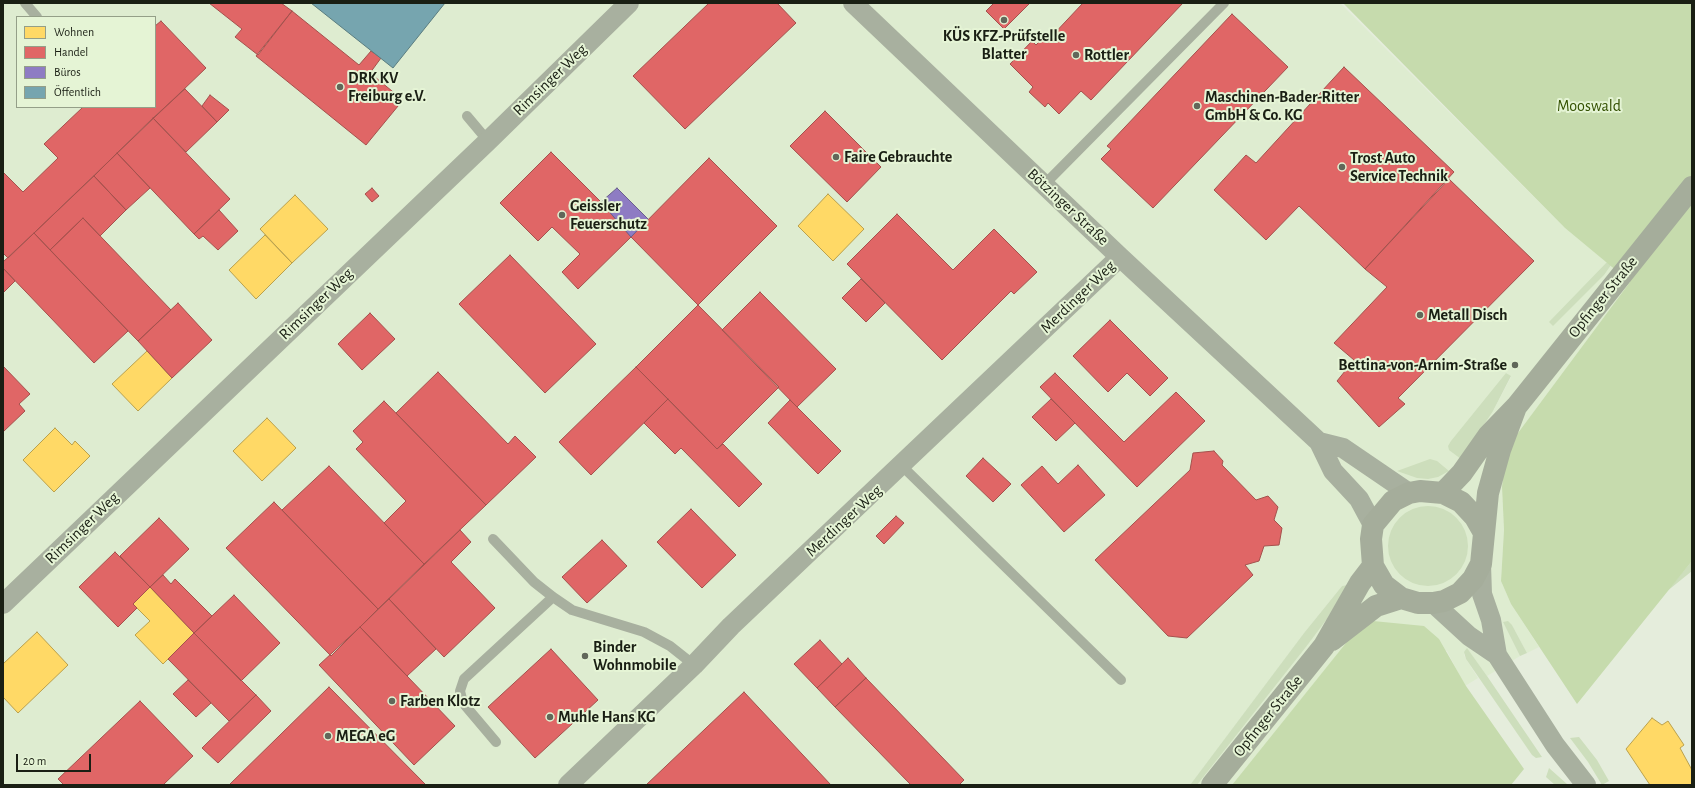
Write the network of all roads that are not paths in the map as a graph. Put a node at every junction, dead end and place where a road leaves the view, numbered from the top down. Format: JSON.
{"nodes":[{"id":1,"x":25,"y":3,"type":"edge"},
{"id":2,"x":629,"y":3,"type":"edge"},
{"id":3,"x":853,"y":3,"type":"edge"},
{"id":4,"x":1224,"y":3,"type":"edge"},
{"id":5,"x":36,"y":16,"type":"edge"},
{"id":6,"x":467,"y":116,"type":"dead end"},
{"id":7,"x":488,"y":141,"type":"junction"},
{"id":8,"x":1044,"y":185,"type":"junction"},
{"id":9,"x":1692,"y":187,"type":"edge"},
{"id":10,"x":1120,"y":257,"type":"junction"},
{"id":11,"x":1516,"y":407,"type":"junction"},
{"id":12,"x":1319,"y":442,"type":"junction"},
{"id":13,"x":902,"y":466,"type":"junction"},
{"id":14,"x":1410,"y":493,"type":"junction"},
{"id":15,"x":1443,"y":493,"type":"junction"},
{"id":16,"x":1373,"y":526,"type":"junction"},
{"id":17,"x":1483,"y":530,"type":"junction"},
{"id":18,"x":493,"y":539,"type":"dead end"},
{"id":19,"x":1481,"y":564,"type":"junction"},
{"id":20,"x":1373,"y":566,"type":"junction"},
{"id":21,"x":552,"y":597,"type":"junction"},
{"id":22,"x":1401,"y":598,"type":"junction"},
{"id":23,"x":1433,"y":603,"type":"junction"},
{"id":24,"x":3,"y":604,"type":"edge"},
{"id":25,"x":1324,"y":646,"type":"junction"},
{"id":26,"x":1497,"y":655,"type":"junction"},
{"id":27,"x":694,"y":665,"type":"junction"},
{"id":28,"x":1121,"y":680,"type":"dead end"},
{"id":29,"x":496,"y":742,"type":"dead end"},
{"id":30,"x":568,"y":785,"type":"edge"},
{"id":31,"x":1212,"y":785,"type":"edge"},
{"id":32,"x":1586,"y":785,"type":"edge"}],
"edges":[{"from":1,"to":5,"type":"lane"},
{"from":2,"to":7,"type":"street","name":"Rimsinger Weg"},
{"from":3,"to":8,"type":"street","name":"Bötzinger Straße"},
{"from":4,"to":8,"type":"lane"},
{"from":6,"to":7,"type":"lane"},
{"from":7,"to":24,"type":"street","name":"Rimsinger Weg"},
{"from":8,"to":10,"type":"street","name":"Bötzinger Straße"},
{"from":9,"to":11,"type":"main road","name":"Opfinger Straße"},
{"from":10,"to":12,"type":"street","name":"Bötzinger Straße"},
{"from":10,"to":13,"type":"street","name":"Merdinger Weg"},
{"from":11,"to":15,"type":"main road","name":"Opfinger Straße"},
{"from":11,"to":17,"type":"main road","name":"Opfinger Straße"},
{"from":12,"to":14,"type":"street","name":"Bötzinger Straße"},
{"from":12,"to":16,"type":"street","name":"Bötzinger Straße"},
{"from":13,"to":27,"type":"street","name":"Merdinger Weg"},
{"from":13,"to":28,"type":"lane"},
{"from":14,"to":15,"type":"main road"},
{"from":14,"to":16,"type":"main road"},
{"from":15,"to":17,"type":"main road"},
{"from":16,"to":20,"type":"main road","name":"Opfinger Straße"},
{"from":17,"to":19,"type":"main road","name":"Opfinger Straße"},
{"from":18,"to":21,"type":"lane"},
{"from":19,"to":23,"type":"main road","name":"Opfinger Straße"},
{"from":19,"to":26,"type":"street"},
{"from":20,"to":22,"type":"main road","name":"Opfinger Straße"},
{"from":20,"to":25,"type":"main road","name":"Opfinger Straße"},
{"from":21,"to":27,"type":"lane"},
{"from":21,"to":29,"type":"lane"},
{"from":22,"to":23,"type":"main road","name":"Opfinger Straße"},
{"from":22,"to":25,"type":"main road","name":"Opfinger Straße"},
{"from":23,"to":26,"type":"street"},
{"from":25,"to":31,"type":"main road","name":"Opfinger Straße"},
{"from":26,"to":32,"type":"street"},
{"from":27,"to":30,"type":"street","name":"Merdinger Weg"}]}
